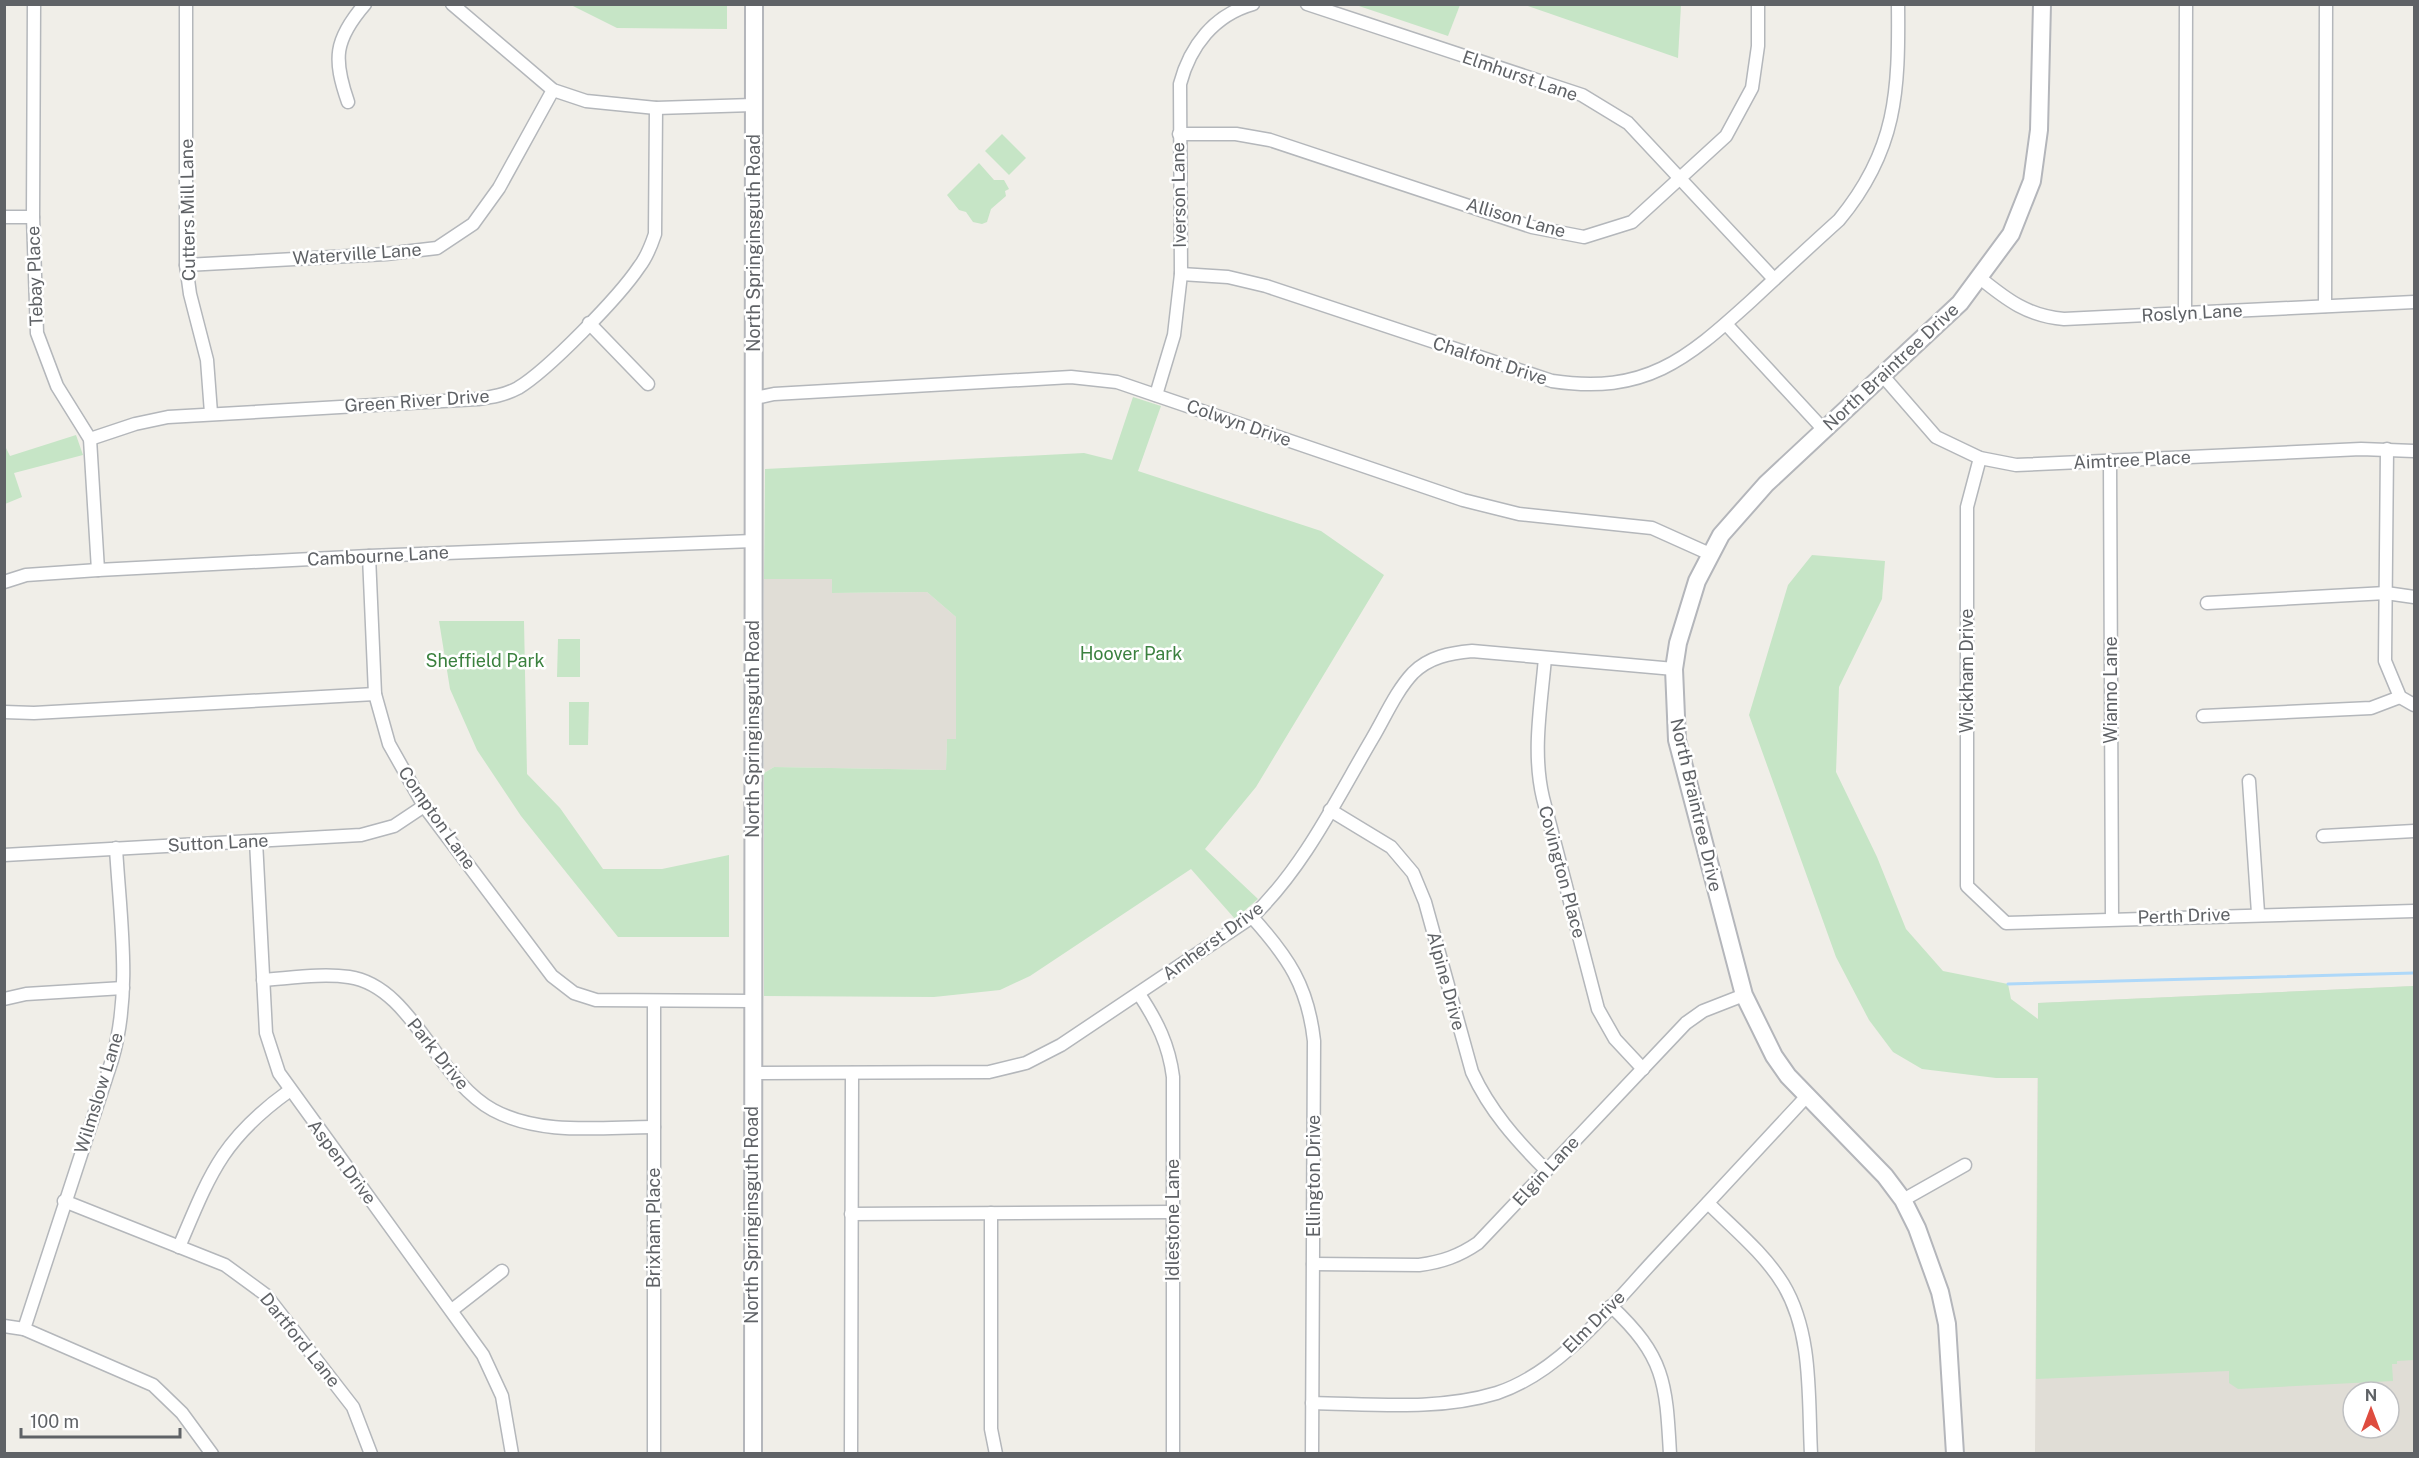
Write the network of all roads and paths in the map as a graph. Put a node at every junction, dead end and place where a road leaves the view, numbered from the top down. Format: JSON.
{"nodes":[{"id":1,"x":34,"y":4,"type":"edge"},
{"id":2,"x":186,"y":4,"type":"edge"},
{"id":3,"x":365,"y":4,"type":"edge"},
{"id":4,"x":452,"y":4,"type":"edge"},
{"id":5,"x":754,"y":4,"type":"edge"},
{"id":6,"x":1253,"y":4,"type":"edge"},
{"id":7,"x":1308,"y":4,"type":"edge"},
{"id":8,"x":1758,"y":4,"type":"edge"},
{"id":9,"x":1898,"y":4,"type":"edge"},
{"id":10,"x":2042,"y":4,"type":"edge"},
{"id":11,"x":2186,"y":4,"type":"edge"},
{"id":12,"x":2326,"y":4,"type":"edge"},
{"id":13,"x":553,"y":90,"type":"junction"},
{"id":14,"x":348,"y":102,"type":"dead end"},
{"id":15,"x":753,"y":105,"type":"junction"},
{"id":16,"x":656,"y":108,"type":"junction"},
{"id":17,"x":1179,"y":134,"type":"junction"},
{"id":18,"x":1682,"y":178,"type":"junction"},
{"id":19,"x":4,"y":217,"type":"edge"},
{"id":20,"x":33,"y":217,"type":"junction"},
{"id":21,"x":186,"y":265,"type":"junction"},
{"id":22,"x":1180,"y":274,"type":"junction"},
{"id":23,"x":1980,"y":278,"type":"junction"},
{"id":24,"x":1774,"y":279,"type":"junction"},
{"id":25,"x":2415,"y":302,"type":"edge"},
{"id":26,"x":2325,"y":306,"type":"junction"},
{"id":27,"x":2185,"y":313,"type":"junction"},
{"id":28,"x":589,"y":323,"type":"junction"},
{"id":29,"x":1726,"y":324,"type":"junction"},
{"id":30,"x":1883,"y":376,"type":"junction"},
{"id":31,"x":648,"y":384,"type":"dead end"},
{"id":32,"x":1156,"y":394,"type":"junction"},
{"id":33,"x":755,"y":398,"type":"junction"},
{"id":34,"x":212,"y":413,"type":"junction"},
{"id":35,"x":1824,"y":429,"type":"junction"},
{"id":36,"x":90,"y":439,"type":"junction"},
{"id":37,"x":2387,"y":450,"type":"junction"},
{"id":38,"x":2415,"y":450,"type":"edge"},
{"id":39,"x":1980,"y":458,"type":"junction"},
{"id":40,"x":2110,"y":460,"type":"junction"},
{"id":41,"x":753,"y":541,"type":"junction"},
{"id":42,"x":1710,"y":554,"type":"junction"},
{"id":43,"x":369,"y":556,"type":"junction"},
{"id":44,"x":98,"y":570,"type":"junction"},
{"id":45,"x":4,"y":582,"type":"edge"},
{"id":46,"x":2386,"y":593,"type":"junction"},
{"id":47,"x":2415,"y":597,"type":"edge"},
{"id":48,"x":2207,"y":603,"type":"dead end"},
{"id":49,"x":1545,"y":658,"type":"junction"},
{"id":50,"x":1674,"y":669,"type":"junction"},
{"id":51,"x":375,"y":694,"type":"junction"},
{"id":52,"x":2400,"y":697,"type":"junction"},
{"id":53,"x":2415,"y":705,"type":"edge"},
{"id":54,"x":4,"y":712,"type":"edge"},
{"id":55,"x":2203,"y":716,"type":"dead end"},
{"id":56,"x":2249,"y":781,"type":"dead end"},
{"id":57,"x":424,"y":806,"type":"junction"},
{"id":58,"x":1330,"y":810,"type":"junction"},
{"id":59,"x":2415,"y":831,"type":"edge"},
{"id":60,"x":2323,"y":836,"type":"dead end"},
{"id":61,"x":256,"y":841,"type":"junction"},
{"id":62,"x":116,"y":848,"type":"junction"},
{"id":63,"x":4,"y":855,"type":"edge"},
{"id":64,"x":1967,"y":886,"type":"joint"},
{"id":65,"x":2415,"y":911,"type":"edge"},
{"id":66,"x":2258,"y":913,"type":"junction"},
{"id":67,"x":1252,"y":917,"type":"junction"},
{"id":68,"x":2112,"y":919,"type":"junction"},
{"id":69,"x":263,"y":980,"type":"junction"},
{"id":70,"x":123,"y":988,"type":"junction"},
{"id":71,"x":1139,"y":994,"type":"junction"},
{"id":72,"x":1744,"y":995,"type":"junction"},
{"id":73,"x":4,"y":999,"type":"edge"},
{"id":74,"x":752,"y":1001,"type":"junction"},
{"id":75,"x":654,"y":1002,"type":"junction"},
{"id":76,"x":1643,"y":1069,"type":"junction"},
{"id":77,"x":752,"y":1073,"type":"junction"},
{"id":78,"x":852,"y":1073,"type":"junction"},
{"id":79,"x":289,"y":1091,"type":"junction"},
{"id":80,"x":1806,"y":1097,"type":"junction"},
{"id":81,"x":654,"y":1127,"type":"junction"},
{"id":82,"x":1965,"y":1165,"type":"dead end"},
{"id":83,"x":1546,"y":1170,"type":"junction"},
{"id":84,"x":1903,"y":1200,"type":"junction"},
{"id":85,"x":64,"y":1201,"type":"junction"},
{"id":86,"x":1708,"y":1203,"type":"junction"},
{"id":87,"x":1173,"y":1212,"type":"junction"},
{"id":88,"x":991,"y":1213,"type":"junction"},
{"id":89,"x":851,"y":1214,"type":"junction"},
{"id":90,"x":179,"y":1247,"type":"junction"},
{"id":91,"x":1313,"y":1264,"type":"junction"},
{"id":92,"x":502,"y":1271,"type":"dead end"},
{"id":93,"x":1611,"y":1306,"type":"junction"},
{"id":94,"x":452,"y":1310,"type":"junction"},
{"id":95,"x":4,"y":1326,"type":"edge"},
{"id":96,"x":24,"y":1329,"type":"junction"},
{"id":97,"x":1312,"y":1403,"type":"junction"},
{"id":98,"x":212,"y":1454,"type":"edge"},
{"id":99,"x":371,"y":1454,"type":"edge"},
{"id":100,"x":512,"y":1454,"type":"edge"},
{"id":101,"x":654,"y":1454,"type":"edge"},
{"id":102,"x":753,"y":1454,"type":"edge"},
{"id":103,"x":851,"y":1454,"type":"edge"},
{"id":104,"x":996,"y":1454,"type":"edge"},
{"id":105,"x":1173,"y":1454,"type":"edge"},
{"id":106,"x":1312,"y":1454,"type":"edge"},
{"id":107,"x":1670,"y":1454,"type":"edge"},
{"id":108,"x":1811,"y":1454,"type":"edge"},
{"id":109,"x":1955,"y":1454,"type":"edge"}],
"edges":[{"from":1,"to":20,"type":"street","name":"Tebay Place"},
{"from":2,"to":21,"type":"street","name":"Cutters Mill Lane"},
{"from":3,"to":14,"type":"street"},
{"from":4,"to":13,"type":"street"},
{"from":5,"to":15,"type":"street","name":"North Springinsguth Road"},
{"from":6,"to":17,"type":"street","name":"Iverson Lane"},
{"from":7,"to":18,"type":"street","name":"Elmhurst Lane"},
{"from":8,"to":18,"type":"street","name":"Allison Lane"},
{"from":9,"to":24,"type":"street","name":"Chalfont Drive"},
{"from":10,"to":23,"type":"street","name":"North Braintree Drive"},
{"from":11,"to":27,"type":"street"},
{"from":12,"to":26,"type":"street"},
{"from":13,"to":16,"type":"street"},
{"from":13,"to":21,"type":"street","name":"Waterville Lane"},
{"from":15,"to":16,"type":"street"},
{"from":15,"to":33,"type":"street","name":"North Springinsguth Road"},
{"from":16,"to":28,"type":"street","name":"Green River Drive"},
{"from":17,"to":18,"type":"street","name":"Allison Lane"},
{"from":17,"to":22,"type":"street","name":"Iverson Lane"},
{"from":18,"to":24,"type":"street","name":"Elmhurst Lane"},
{"from":19,"to":20,"type":"street"},
{"from":20,"to":36,"type":"street","name":"Tebay Place"},
{"from":21,"to":34,"type":"street","name":"Cutters Mill Lane"},
{"from":22,"to":29,"type":"street","name":"Chalfont Drive"},
{"from":22,"to":32,"type":"street","name":"Iverson Lane"},
{"from":23,"to":27,"type":"street","name":"Roslyn Lane"},
{"from":23,"to":30,"type":"street","name":"North Braintree Drive"},
{"from":24,"to":29,"type":"street","name":"Chalfont Drive"},
{"from":25,"to":26,"type":"street","name":"Roslyn Lane"},
{"from":26,"to":27,"type":"street","name":"Roslyn Lane"},
{"from":28,"to":31,"type":"street"},
{"from":28,"to":34,"type":"street","name":"Green River Drive"},
{"from":29,"to":35,"type":"street"},
{"from":30,"to":35,"type":"street","name":"North Braintree Drive"},
{"from":30,"to":39,"type":"street","name":"Aimtree Place"},
{"from":32,"to":33,"type":"street","name":"Colwyn Drive"},
{"from":32,"to":42,"type":"street","name":"Colwyn Drive"},
{"from":33,"to":41,"type":"street","name":"North Springinsguth Road"},
{"from":34,"to":36,"type":"street","name":"Green River Drive"},
{"from":35,"to":42,"type":"street","name":"North Braintree Drive"},
{"from":36,"to":44,"type":"street","name":"Tebay Place"},
{"from":37,"to":38,"type":"street","name":"Aimtree Place"},
{"from":37,"to":40,"type":"street","name":"Aimtree Place"},
{"from":37,"to":46,"type":"street"},
{"from":39,"to":40,"type":"street","name":"Aimtree Place"},
{"from":39,"to":64,"type":"street","name":"Wickham Drive"},
{"from":40,"to":68,"type":"street","name":"Wianno Lane"},
{"from":41,"to":43,"type":"street","name":"Cambourne Lane"},
{"from":41,"to":74,"type":"street","name":"North Springinsguth Road"},
{"from":42,"to":50,"type":"street","name":"North Braintree Drive"},
{"from":43,"to":44,"type":"street","name":"Cambourne Lane"},
{"from":43,"to":51,"type":"street","name":"Compton Lane"},
{"from":44,"to":45,"type":"street","name":"Cambourne Lane"},
{"from":46,"to":47,"type":"street"},
{"from":46,"to":48,"type":"street"},
{"from":46,"to":52,"type":"street"},
{"from":49,"to":50,"type":"street","name":"Amherst Drive"},
{"from":49,"to":58,"type":"street","name":"Amherst Drive"},
{"from":49,"to":76,"type":"street","name":"Covington Place"},
{"from":50,"to":72,"type":"street","name":"North Braintree Drive"},
{"from":51,"to":54,"type":"street"},
{"from":51,"to":57,"type":"street","name":"Compton Lane"},
{"from":52,"to":53,"type":"street"},
{"from":52,"to":55,"type":"street"},
{"from":56,"to":66,"type":"street"},
{"from":57,"to":61,"type":"street","name":"Sutton Lane"},
{"from":57,"to":75,"type":"street","name":"Compton Lane"},
{"from":58,"to":67,"type":"street","name":"Amherst Drive"},
{"from":58,"to":83,"type":"street","name":"Alpine Drive"},
{"from":59,"to":60,"type":"street"},
{"from":61,"to":62,"type":"street","name":"Sutton Lane"},
{"from":61,"to":69,"type":"street","name":"Aspen Drive"},
{"from":62,"to":63,"type":"street","name":"Sutton Lane"},
{"from":62,"to":70,"type":"street","name":"Wilmslow Lane"},
{"from":64,"to":68,"type":"street","name":"Perth Drive"},
{"from":65,"to":66,"type":"street","name":"Perth Drive"},
{"from":66,"to":68,"type":"street","name":"Perth Drive"},
{"from":67,"to":71,"type":"street","name":"Amherst Drive"},
{"from":67,"to":91,"type":"street","name":"Ellington Drive"},
{"from":69,"to":79,"type":"street","name":"Aspen Drive"},
{"from":69,"to":81,"type":"street","name":"Park Drive"},
{"from":70,"to":73,"type":"street"},
{"from":70,"to":85,"type":"street","name":"Wilmslow Lane"},
{"from":71,"to":78,"type":"street","name":"Amherst Drive"},
{"from":71,"to":87,"type":"street","name":"Idlestone Lane"},
{"from":72,"to":76,"type":"street","name":"Elgin Lane"},
{"from":72,"to":80,"type":"street","name":"North Braintree Drive"},
{"from":74,"to":75,"type":"street"},
{"from":74,"to":77,"type":"street","name":"North Springinsguth Road"},
{"from":75,"to":81,"type":"street","name":"Brixham Place"},
{"from":76,"to":83,"type":"street","name":"Elgin Lane"},
{"from":77,"to":78,"type":"street","name":"Amherst Drive"},
{"from":77,"to":102,"type":"street","name":"North Springinsguth Road"},
{"from":78,"to":89,"type":"street"},
{"from":79,"to":90,"type":"street"},
{"from":79,"to":94,"type":"street","name":"Aspen Drive"},
{"from":80,"to":84,"type":"street","name":"North Braintree Drive"},
{"from":80,"to":86,"type":"street","name":"Elm Drive"},
{"from":81,"to":101,"type":"street","name":"Brixham Place"},
{"from":82,"to":84,"type":"street"},
{"from":83,"to":91,"type":"street","name":"Elgin Lane"},
{"from":84,"to":109,"type":"street","name":"North Braintree Drive"},
{"from":85,"to":90,"type":"street","name":"Dartford Lane"},
{"from":85,"to":96,"type":"street","name":"Wilmslow Lane"},
{"from":86,"to":93,"type":"street","name":"Elm Drive"},
{"from":86,"to":108,"type":"street"},
{"from":87,"to":88,"type":"street"},
{"from":87,"to":105,"type":"street","name":"Idlestone Lane"},
{"from":88,"to":89,"type":"street"},
{"from":88,"to":104,"type":"street"},
{"from":89,"to":103,"type":"street"},
{"from":90,"to":99,"type":"street","name":"Dartford Lane"},
{"from":91,"to":97,"type":"street","name":"Ellington Drive"},
{"from":92,"to":94,"type":"street"},
{"from":93,"to":97,"type":"street","name":"Elm Drive"},
{"from":93,"to":107,"type":"street"},
{"from":94,"to":100,"type":"street","name":"Aspen Drive"},
{"from":95,"to":96,"type":"street"},
{"from":96,"to":98,"type":"street"},
{"from":97,"to":106,"type":"street","name":"Ellington Drive"}]}
